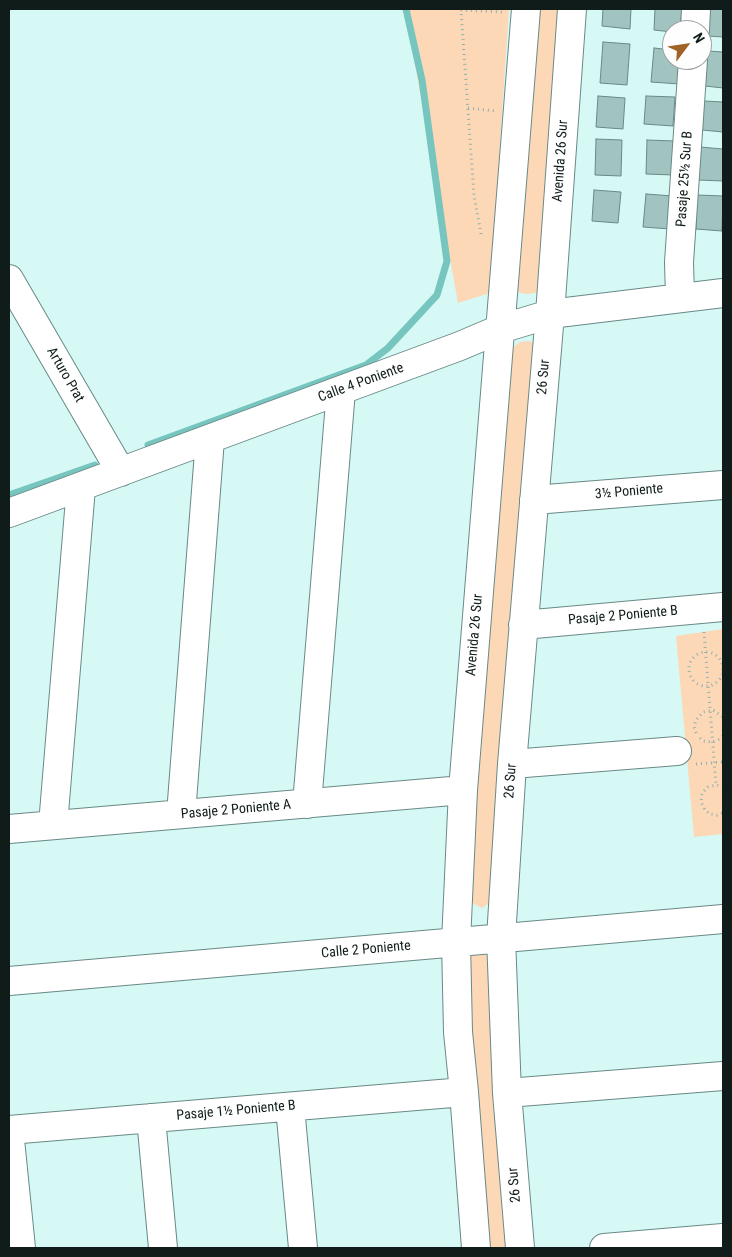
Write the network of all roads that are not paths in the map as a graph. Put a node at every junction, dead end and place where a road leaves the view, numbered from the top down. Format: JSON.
{"nodes":[{"id":1,"x":572,"y":9,"type":"edge"},
{"id":2,"x":516,"y":10,"type":"edge"},
{"id":3,"x":692,"y":70,"type":"edge"},
{"id":4,"x":9,"y":279,"type":"edge"},
{"id":5,"x":723,"y":293,"type":"edge"},
{"id":6,"x":680,"y":298,"type":"junction"},
{"id":7,"x":550,"y":314,"type":"junction"},
{"id":8,"x":500,"y":329,"type":"junction"},
{"id":9,"x":341,"y":390,"type":"junction"},
{"id":10,"x":210,"y":439,"type":"junction"},
{"id":11,"x":121,"y":472,"type":"junction"},
{"id":12,"x":723,"y":485,"type":"edge"},
{"id":13,"x":81,"y":487,"type":"junction"},
{"id":14,"x":534,"y":500,"type":"junction"},
{"id":15,"x":9,"y":513,"type":"edge"},
{"id":16,"x":723,"y":607,"type":"edge"},
{"id":17,"x":523,"y":625,"type":"junction"},
{"id":18,"x":682,"y":758,"type":"road end"},
{"id":19,"x":512,"y":764,"type":"junction"},
{"id":20,"x":463,"y":790,"type":"junction"},
{"id":21,"x":307,"y":804,"type":"junction"},
{"id":22,"x":181,"y":814,"type":"junction"},
{"id":23,"x":54,"y":825,"type":"junction"},
{"id":24,"x":9,"y":829,"type":"edge"},
{"id":25,"x":723,"y":919,"type":"edge"},
{"id":26,"x":501,"y":938,"type":"junction"},
{"id":27,"x":456,"y":942,"type":"junction"},
{"id":28,"x":9,"y":981,"type":"edge"},
{"id":29,"x":723,"y":1076,"type":"edge"},
{"id":30,"x":464,"y":1092,"type":"junction"},
{"id":31,"x":507,"y":1093,"type":"junction"},
{"id":32,"x":290,"y":1107,"type":"junction"},
{"id":33,"x":151,"y":1118,"type":"junction"},
{"id":34,"x":9,"y":1130,"type":"edge"},
{"id":35,"x":723,"y":1238,"type":"edge"},
{"id":36,"x":21,"y":1248,"type":"edge"},
{"id":37,"x":163,"y":1248,"type":"edge"},
{"id":38,"x":303,"y":1248,"type":"edge"},
{"id":39,"x":476,"y":1248,"type":"edge"},
{"id":40,"x":520,"y":1248,"type":"edge"},
{"id":41,"x":604,"y":1248,"type":"edge"}],
"edges":[{"from":1,"to":7,"type":"street","name":"Avenida 26 Sur"},
{"from":2,"to":8,"type":"street"},
{"from":3,"to":6,"type":"street","name":"Pasaje 25½ Sur B"},
{"from":4,"to":11,"type":"street","name":"Arturo Prat"},
{"from":5,"to":6,"type":"street","name":"Calle 4 Poniente"},
{"from":6,"to":7,"type":"street","name":"Calle 4 Poniente"},
{"from":7,"to":8,"type":"street","name":"Calle 4 Poniente"},
{"from":7,"to":14,"type":"street","name":"26 Sur"},
{"from":8,"to":9,"type":"street","name":"Calle 4 Poniente"},
{"from":8,"to":20,"type":"street","name":"Avenida 26 Sur"},
{"from":9,"to":10,"type":"street","name":"Calle 4 Poniente"},
{"from":9,"to":21,"type":"street"},
{"from":10,"to":11,"type":"street","name":"Calle 4 Poniente"},
{"from":10,"to":22,"type":"street"},
{"from":11,"to":13,"type":"street","name":"Calle 4 Poniente"},
{"from":12,"to":14,"type":"street","name":"3½ Poniente"},
{"from":13,"to":15,"type":"street","name":"Calle 4 Poniente"},
{"from":13,"to":23,"type":"street"},
{"from":14,"to":17,"type":"street","name":"26 Sur"},
{"from":16,"to":17,"type":"street","name":"Pasaje 2 Poniente B"},
{"from":17,"to":19,"type":"street","name":"26 Sur"},
{"from":18,"to":19,"type":"street"},
{"from":19,"to":26,"type":"street","name":"26 Sur"},
{"from":20,"to":21,"type":"street","name":"Pasaje 2 Poniente A"},
{"from":20,"to":27,"type":"street","name":"Avenida 26 Sur"},
{"from":21,"to":22,"type":"street","name":"Pasaje 2 Poniente A"},
{"from":22,"to":23,"type":"street","name":"Pasaje 2 Poniente A"},
{"from":23,"to":24,"type":"street","name":"Pasaje 2 Poniente A"},
{"from":25,"to":26,"type":"street","name":"Calle 2 Poniente"},
{"from":26,"to":27,"type":"street","name":"Calle 2 Poniente"},
{"from":26,"to":31,"type":"street","name":"26 Sur"},
{"from":27,"to":28,"type":"street","name":"Calle 2 Poniente"},
{"from":27,"to":30,"type":"street"},
{"from":29,"to":31,"type":"street"},
{"from":30,"to":32,"type":"street","name":"Pasaje 1½ Poniente B"},
{"from":30,"to":39,"type":"street"},
{"from":31,"to":40,"type":"street","name":"26 Sur"},
{"from":32,"to":33,"type":"street","name":"Pasaje 1½ Poniente B"},
{"from":32,"to":38,"type":"street"},
{"from":33,"to":34,"type":"street","name":"Pasaje 1½ Poniente B"},
{"from":33,"to":37,"type":"street"},
{"from":34,"to":36,"type":"street"},
{"from":35,"to":41,"type":"street"}]}
